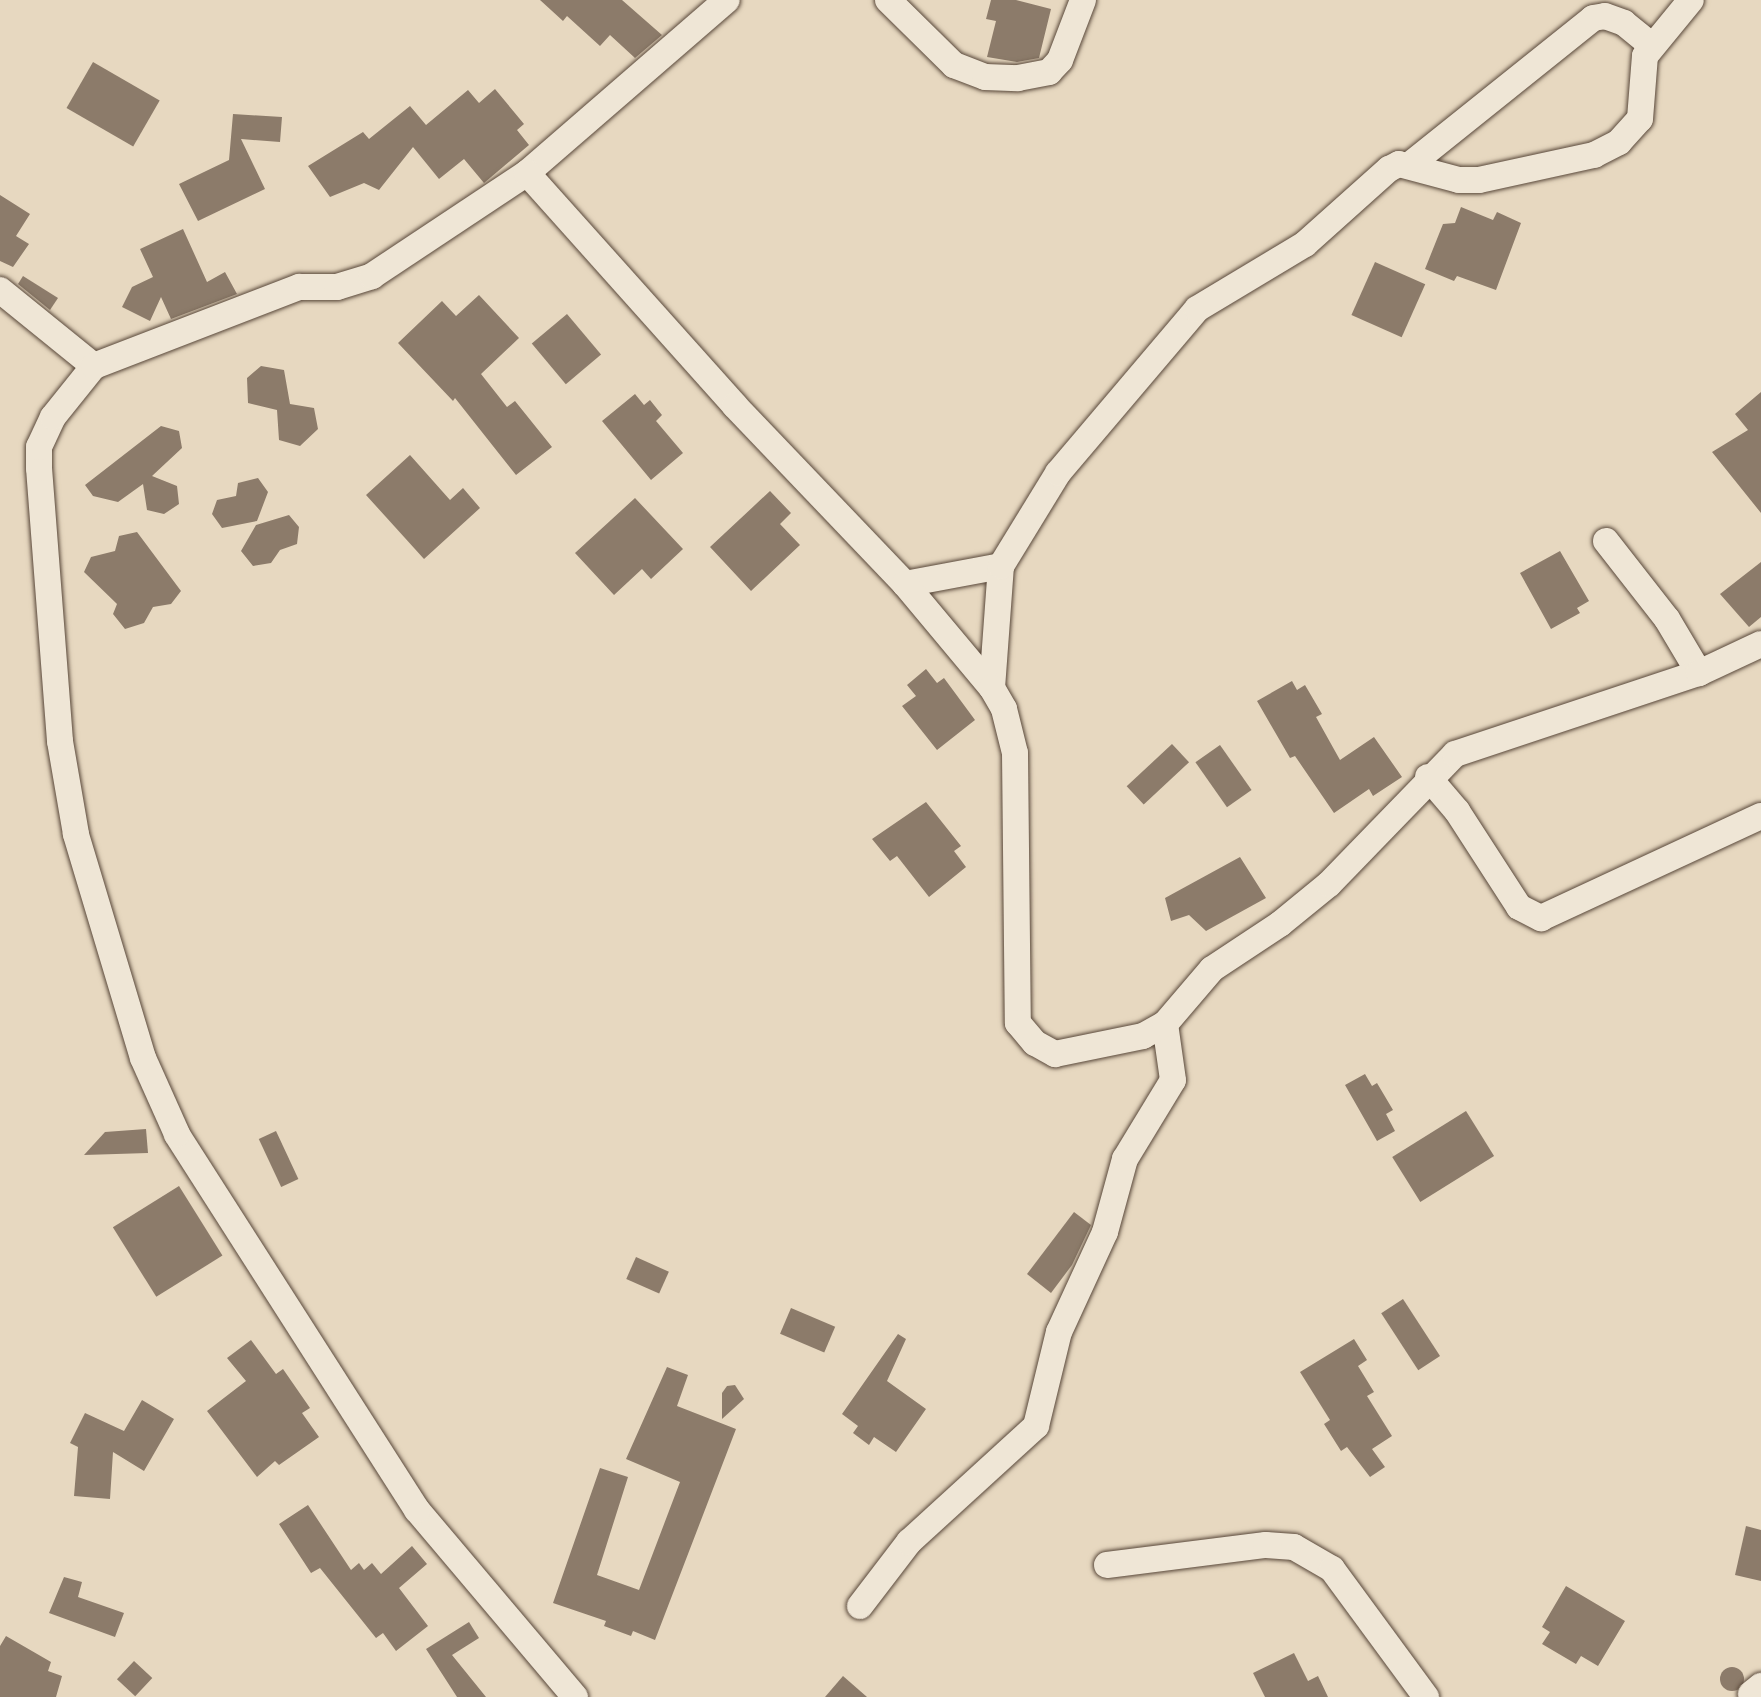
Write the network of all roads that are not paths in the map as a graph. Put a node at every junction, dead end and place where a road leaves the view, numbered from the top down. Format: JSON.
{"nodes":[{"id":1,"x":727,"y":0,"type":"edge"},
{"id":2,"x":888,"y":0,"type":"edge"},
{"id":3,"x":1083,"y":0,"type":"edge"},
{"id":4,"x":1691,"y":0,"type":"edge"},
{"id":5,"x":1651,"y":45,"type":"junction"},
{"id":6,"x":1411,"y":164,"type":"junction"},
{"id":7,"x":527,"y":173,"type":"junction"},
{"id":8,"x":0,"y":289,"type":"edge"},
{"id":9,"x":94,"y":366,"type":"junction"},
{"id":10,"x":1606,"y":541,"type":"dead end"},
{"id":11,"x":1001,"y":566,"type":"junction"},
{"id":12,"x":905,"y":584,"type":"junction"},
{"id":13,"x":1761,"y":645,"type":"edge"},
{"id":14,"x":1699,"y":673,"type":"junction"},
{"id":15,"x":992,"y":688,"type":"junction"},
{"id":16,"x":1427,"y":777,"type":"junction"},
{"id":17,"x":1761,"y":816,"type":"edge"},
{"id":18,"x":1165,"y":1024,"type":"junction"},
{"id":19,"x":1107,"y":1565,"type":"dead end"},
{"id":20,"x":860,"y":1606,"type":"dead end"},
{"id":21,"x":575,"y":1697,"type":"edge"},
{"id":22,"x":1426,"y":1697,"type":"edge"}],
"edges":[{"from":1,"to":7,"type":"street"},
{"from":2,"to":3,"type":"street"},
{"from":4,"to":5,"type":"street"},
{"from":5,"to":6,"type":"street"},
{"from":5,"to":6,"type":"street"},
{"from":6,"to":11,"type":"street"},
{"from":7,"to":9,"type":"street"},
{"from":7,"to":12,"type":"street"},
{"from":8,"to":9,"type":"street"},
{"from":9,"to":21,"type":"street"},
{"from":10,"to":14,"type":"street"},
{"from":11,"to":12,"type":"street"},
{"from":11,"to":15,"type":"street"},
{"from":12,"to":15,"type":"street"},
{"from":13,"to":14,"type":"street"},
{"from":14,"to":16,"type":"street"},
{"from":15,"to":18,"type":"street"},
{"from":16,"to":17,"type":"street"},
{"from":16,"to":18,"type":"street"},
{"from":18,"to":20,"type":"street"},
{"from":19,"to":22,"type":"street"}]}
